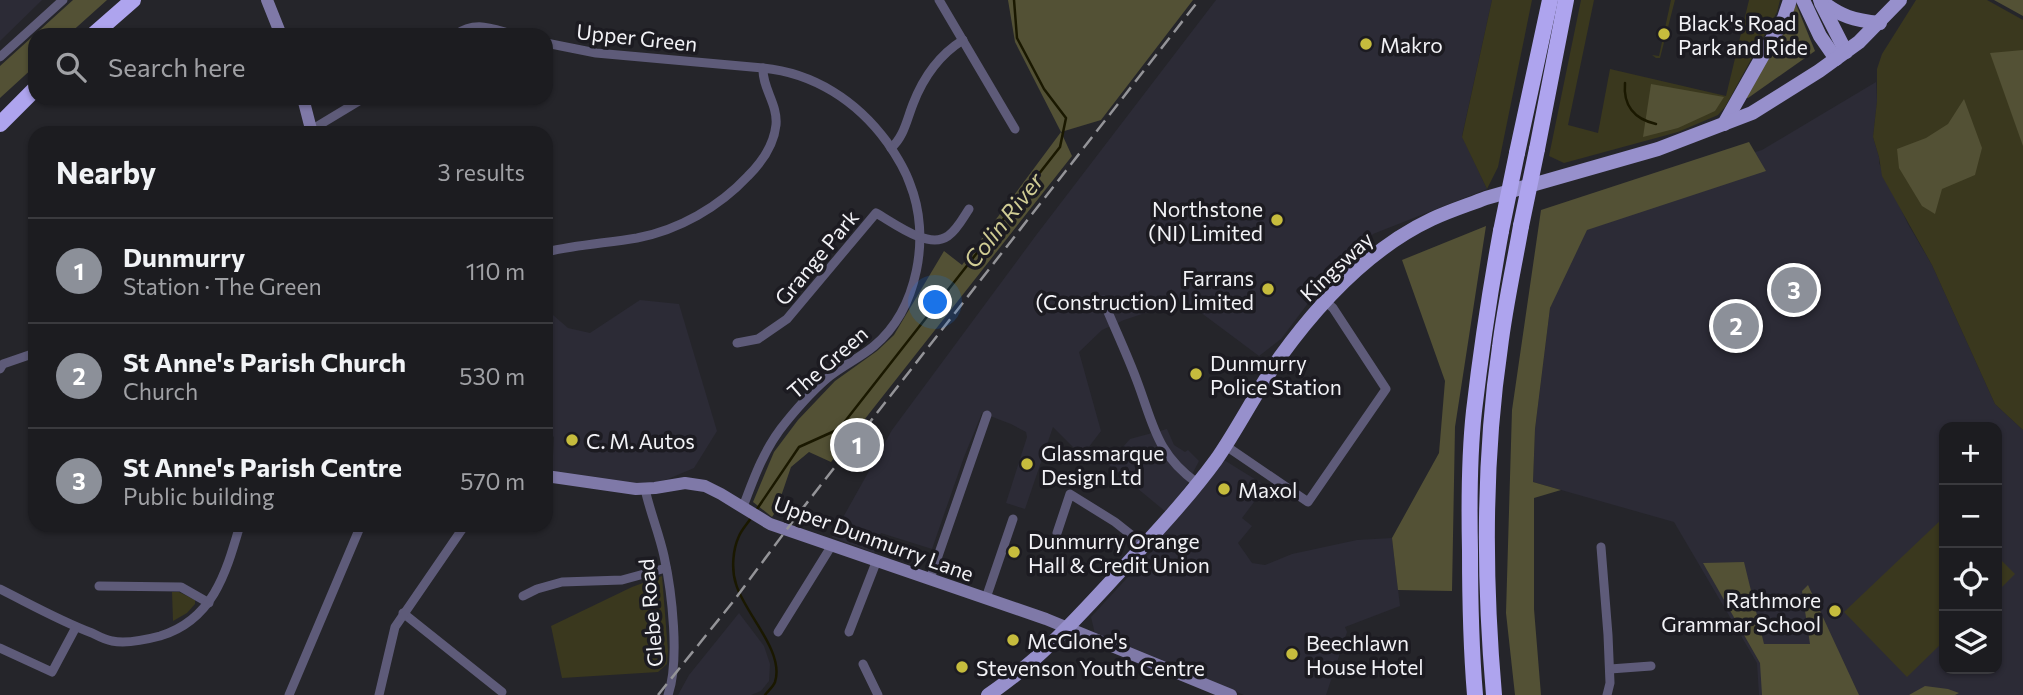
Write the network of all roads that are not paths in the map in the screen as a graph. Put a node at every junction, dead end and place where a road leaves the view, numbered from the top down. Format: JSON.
{"nodes":[{"id":1,"x":63,"y":0,"type":"edge"},
{"id":2,"x":133,"y":0,"type":"edge"},
{"id":3,"x":267,"y":0,"type":"edge"},
{"id":4,"x":939,"y":0,"type":"edge"},
{"id":5,"x":1550,"y":0,"type":"edge"},
{"id":6,"x":1566,"y":0,"type":"edge"},
{"id":7,"x":1790,"y":0,"type":"edge"},
{"id":8,"x":1803,"y":0,"type":"edge"},
{"id":9,"x":1820,"y":0,"type":"edge"},
{"id":10,"x":1900,"y":0,"type":"edge"},
{"id":11,"x":1880,"y":23,"type":"junction"},
{"id":12,"x":32,"y":28,"type":"edge"},
{"id":13,"x":101,"y":28,"type":"edge"},
{"id":14,"x":278,"y":28,"type":"edge"},
{"id":15,"x":28,"y":32,"type":"edge"},
{"id":16,"x":963,"y":40,"type":"junction"},
{"id":17,"x":553,"y":44,"type":"edge"},
{"id":18,"x":1841,"y":55,"type":"junction"},
{"id":19,"x":0,"y":57,"type":"edge"},
{"id":20,"x":725,"y":64,"type":"joint"},
{"id":21,"x":763,"y":68,"type":"junction"},
{"id":22,"x":28,"y":96,"type":"edge"},
{"id":23,"x":305,"y":105,"type":"edge"},
{"id":24,"x":353,"y":105,"type":"edge"},
{"id":25,"x":0,"y":124,"type":"edge"},
{"id":26,"x":1724,"y":124,"type":"junction"},
{"id":27,"x":310,"y":126,"type":"edge"},
{"id":28,"x":321,"y":126,"type":"edge"},
{"id":29,"x":1015,"y":129,"type":"dead end"},
{"id":30,"x":891,"y":148,"type":"junction"},
{"id":31,"x":970,"y":209,"type":"dead end"},
{"id":32,"x":920,"y":237,"type":"junction"},
{"id":33,"x":553,"y":251,"type":"edge"},
{"id":34,"x":1103,"y":300,"type":"dead end"},
{"id":35,"x":1325,"y":301,"type":"junction"},
{"id":36,"x":737,"y":343,"type":"dead end"},
{"id":37,"x":28,"y":355,"type":"edge"},
{"id":38,"x":0,"y":369,"type":"edge"},
{"id":39,"x":987,"y":415,"type":"dead end"},
{"id":40,"x":1226,"y":446,"type":"junction"},
{"id":41,"x":553,"y":477,"type":"edge"},
{"id":42,"x":1197,"y":483,"type":"junction"},
{"id":43,"x":645,"y":489,"type":"junction"},
{"id":44,"x":745,"y":509,"type":"junction"},
{"id":45,"x":1013,"y":519,"type":"dead end"},
{"id":46,"x":238,"y":532,"type":"edge"},
{"id":47,"x":358,"y":532,"type":"edge"},
{"id":48,"x":460,"y":532,"type":"edge"},
{"id":49,"x":1057,"y":533,"type":"dead end"},
{"id":50,"x":832,"y":545,"type":"junction"},
{"id":51,"x":1144,"y":545,"type":"junction"},
{"id":52,"x":1601,"y":547,"type":"dead end"},
{"id":53,"x":877,"y":560,"type":"junction"},
{"id":54,"x":666,"y":568,"type":"junction"},
{"id":55,"x":930,"y":579,"type":"junction"},
{"id":56,"x":99,"y":586,"type":"dead end"},
{"id":57,"x":0,"y":589,"type":"edge"},
{"id":58,"x":523,"y":596,"type":"dead end"},
{"id":59,"x":986,"y":598,"type":"junction"},
{"id":60,"x":209,"y":603,"type":"junction"},
{"id":61,"x":403,"y":613,"type":"junction"},
{"id":62,"x":76,"y":627,"type":"junction"},
{"id":63,"x":1067,"y":628,"type":"junction"},
{"id":64,"x":778,"y":632,"type":"dead end"},
{"id":65,"x":849,"y":632,"type":"dead end"},
{"id":66,"x":0,"y":648,"type":"edge"},
{"id":67,"x":863,"y":664,"type":"dead end"},
{"id":68,"x":1651,"y":667,"type":"dead end"},
{"id":69,"x":1609,"y":669,"type":"junction"},
{"id":70,"x":502,"y":692,"type":"dead end"},
{"id":71,"x":289,"y":695,"type":"edge"},
{"id":72,"x":379,"y":695,"type":"edge"},
{"id":73,"x":668,"y":695,"type":"edge"},
{"id":74,"x":878,"y":695,"type":"edge"},
{"id":75,"x":988,"y":695,"type":"edge"},
{"id":76,"x":1231,"y":695,"type":"edge"},
{"id":77,"x":1475,"y":695,"type":"edge"},
{"id":78,"x":1494,"y":695,"type":"edge"},
{"id":79,"x":1607,"y":695,"type":"edge"}],
"edges":[{"from":1,"to":12,"type":"street"},
{"from":2,"to":13,"type":"highway"},
{"from":3,"to":14,"type":"street"},
{"from":4,"to":16,"type":"street"},
{"from":5,"to":77,"type":"highway","bridge":true},
{"from":6,"to":78,"type":"highway","bridge":true},
{"from":7,"to":26,"type":"main road"},
{"from":8,"to":18,"type":"main road"},
{"from":9,"to":11,"type":"main road"},
{"from":9,"to":18,"type":"main road"},
{"from":10,"to":11,"type":"main road","name":"Kingsway"},
{"from":11,"to":18,"type":"main road","name":"Kingsway"},
{"from":15,"to":19,"type":"street"},
{"from":16,"to":29,"type":"street"},
{"from":16,"to":30,"type":"street"},
{"from":17,"to":20,"type":"street","name":"Upper Green"},
{"from":18,"to":26,"type":"main road","name":"Kingsway"},
{"from":20,"to":21,"type":"street","name":"The Green"},
{"from":21,"to":30,"type":"street","name":"The Green"},
{"from":21,"to":33,"type":"street"},
{"from":22,"to":25,"type":"highway"},
{"from":23,"to":27,"type":"street"},
{"from":24,"to":28,"type":"street"},
{"from":26,"to":35,"type":"main road","name":"Kingsway"},
{"from":30,"to":32,"type":"street","name":"The Green"},
{"from":31,"to":32,"type":"street"},
{"from":32,"to":36,"type":"street","name":"Grange Park"},
{"from":32,"to":44,"type":"street","name":"The Green"},
{"from":34,"to":42,"type":"street"},
{"from":35,"to":40,"type":"main road","name":"Kingsway"},
{"from":35,"to":40,"type":"street"},
{"from":37,"to":38,"type":"street"},
{"from":39,"to":55,"type":"street"},
{"from":40,"to":42,"type":"main road","name":"Kingsway"},
{"from":41,"to":43,"type":"street","name":"Upper Dunmurry Lane"},
{"from":42,"to":51,"type":"main road","name":"Kingsway"},
{"from":43,"to":44,"type":"street","name":"Upper Dunmurry Lane"},
{"from":43,"to":54,"type":"street","name":"Glebe Road"},
{"from":44,"to":50,"type":"street","name":"Upper Dunmurry Lane"},
{"from":45,"to":59,"type":"street"},
{"from":46,"to":60,"type":"street"},
{"from":47,"to":71,"type":"street"},
{"from":48,"to":61,"type":"street"},
{"from":49,"to":51,"type":"street"},
{"from":50,"to":53,"type":"street","name":"Upper Dunmurry Lane"},
{"from":50,"to":64,"type":"street"},
{"from":51,"to":63,"type":"main road","name":"Kingsway"},
{"from":52,"to":69,"type":"street"},
{"from":53,"to":55,"type":"street","name":"Upper Dunmurry Lane"},
{"from":53,"to":65,"type":"street"},
{"from":54,"to":58,"type":"street"},
{"from":54,"to":73,"type":"street","name":"Glebe Road"},
{"from":55,"to":59,"type":"street","name":"Upper Dunmurry Lane"},
{"from":56,"to":60,"type":"street"},
{"from":57,"to":62,"type":"street"},
{"from":59,"to":63,"type":"street","name":"Upper Dunmurry Lane"},
{"from":60,"to":62,"type":"street"},
{"from":61,"to":70,"type":"street"},
{"from":61,"to":72,"type":"street"},
{"from":62,"to":66,"type":"street"},
{"from":63,"to":75,"type":"main road","name":"Kingsway"},
{"from":63,"to":76,"type":"street","name":"Upper Dunmurry Lane"},
{"from":67,"to":74,"type":"street"},
{"from":68,"to":69,"type":"street"},
{"from":69,"to":79,"type":"street"}]}
